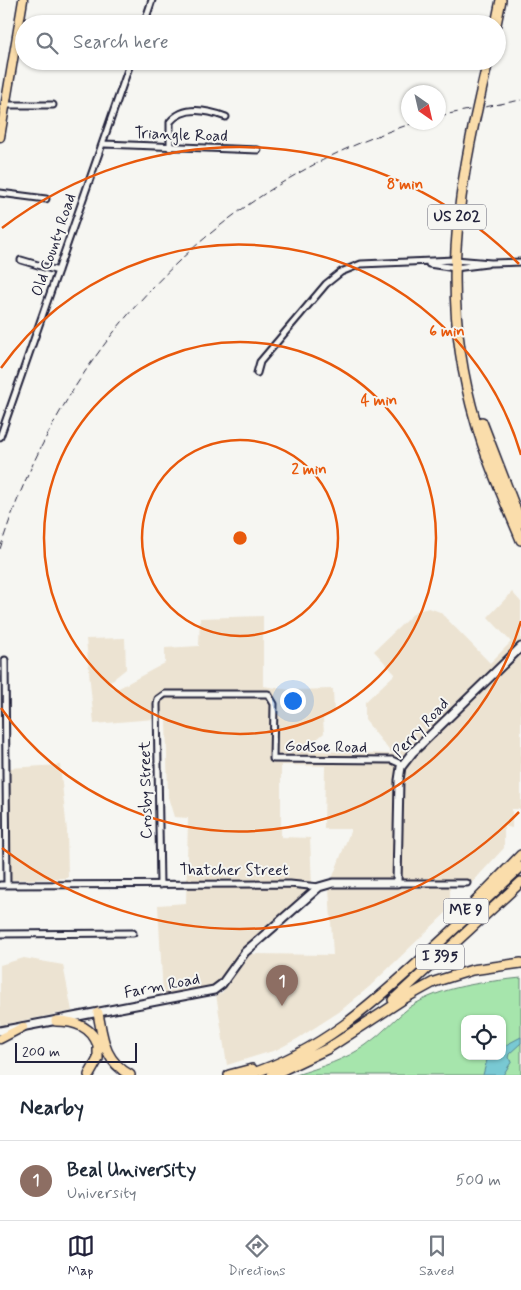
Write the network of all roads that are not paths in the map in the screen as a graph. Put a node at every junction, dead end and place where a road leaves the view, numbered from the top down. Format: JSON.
{"nodes":[{"id":1,"x":23,"y":0,"type":"edge"},
{"id":2,"x":152,"y":0,"type":"edge"},
{"id":3,"x":501,"y":0,"type":"edge"},
{"id":4,"x":21,"y":15,"type":"edge"},
{"id":5,"x":147,"y":15,"type":"edge"},
{"id":6,"x":498,"y":15,"type":"edge"},
{"id":7,"x":15,"y":49,"type":"edge"},
{"id":8,"x":128,"y":70,"type":"edge"},
{"id":9,"x":486,"y":70,"type":"edge"},
{"id":10,"x":6,"y":104,"type":"junction"},
{"id":11,"x":53,"y":105,"type":"dead end"},
{"id":12,"x":226,"y":116,"type":"dead end"},
{"id":13,"x":0,"y":137,"type":"edge"},
{"id":14,"x":104,"y":144,"type":"junction"},
{"id":15,"x":170,"y":148,"type":"junction"},
{"id":16,"x":258,"y":150,"type":"dead end"},
{"id":17,"x":0,"y":193,"type":"edge"},
{"id":18,"x":46,"y":199,"type":"dead end"},
{"id":19,"x":21,"y":260,"type":"dead end"},
{"id":20,"x":521,"y":262,"type":"edge"},
{"id":21,"x":455,"y":264,"type":"junction"},
{"id":22,"x":58,"y":271,"type":"junction"},
{"id":23,"x":457,"y":312,"type":"junction"},
{"id":24,"x":257,"y":373,"type":"dead end"},
{"id":25,"x":0,"y":437,"type":"edge"},
{"id":26,"x":521,"y":524,"type":"edge"},
{"id":27,"x":521,"y":540,"type":"edge"},
{"id":28,"x":521,"y":647,"type":"edge"},
{"id":29,"x":4,"y":660,"type":"dead end"},
{"id":30,"x":161,"y":696,"type":"joint"},
{"id":31,"x":3,"y":745,"type":"edge"},
{"id":32,"x":403,"y":765,"type":"junction"},
{"id":33,"x":521,"y":855,"type":"edge"},
{"id":34,"x":521,"y":867,"type":"edge"},
{"id":35,"x":521,"y":882,"type":"edge"},
{"id":36,"x":397,"y":883,"type":"junction"},
{"id":37,"x":468,"y":883,"type":"dead end"},
{"id":38,"x":0,"y":885,"type":"edge"},
{"id":39,"x":7,"y":885,"type":"junction"},
{"id":40,"x":160,"y":885,"type":"junction"},
{"id":41,"x":319,"y":888,"type":"junction"},
{"id":42,"x":133,"y":933,"type":"dead end"},
{"id":43,"x":0,"y":934,"type":"edge"},
{"id":44,"x":521,"y":963,"type":"edge"},
{"id":45,"x":412,"y":968,"type":"junction"},
{"id":46,"x":98,"y":1013,"type":"junction"},
{"id":47,"x":56,"y":1021,"type":"junction"},
{"id":48,"x":24,"y":1027,"type":"junction"},
{"id":49,"x":358,"y":1029,"type":"junction"},
{"id":50,"x":0,"y":1031,"type":"edge"},
{"id":51,"x":0,"y":1039,"type":"edge"},
{"id":52,"x":99,"y":1048,"type":"junction"},
{"id":53,"x":297,"y":1055,"type":"junction"},
{"id":54,"x":89,"y":1075,"type":"edge"},
{"id":55,"x":130,"y":1075,"type":"edge"},
{"id":56,"x":229,"y":1075,"type":"edge"},
{"id":57,"x":247,"y":1075,"type":"edge"},
{"id":58,"x":272,"y":1075,"type":"edge"}],
"edges":[{"from":1,"to":4,"type":"main road"},
{"from":2,"to":5,"type":"street"},
{"from":3,"to":6,"type":"highway"},
{"from":7,"to":10,"type":"main road"},
{"from":8,"to":14,"type":"street","name":"Old County Road"},
{"from":9,"to":21,"type":"highway","number":"US 202","bridge":true},
{"from":10,"to":11,"type":"street"},
{"from":10,"to":13,"type":"main road"},
{"from":12,"to":15,"type":"street"},
{"from":14,"to":15,"type":"street","name":"Triangle Road"},
{"from":14,"to":22,"type":"street","name":"Old County Road"},
{"from":15,"to":16,"type":"street","name":"Triangle Road"},
{"from":17,"to":18,"type":"street"},
{"from":19,"to":22,"type":"street"},
{"from":20,"to":21,"type":"street"},
{"from":21,"to":23,"type":"highway","number":"US 202"},
{"from":21,"to":24,"type":"street"},
{"from":22,"to":25,"type":"street","name":"Old County Road"},
{"from":23,"to":26,"type":"highway","number":"US 202"},
{"from":23,"to":27,"type":"highway","number":"US 202"},
{"from":28,"to":32,"type":"street","name":"Perry Road"},
{"from":29,"to":31,"type":"street"},
{"from":30,"to":32,"type":"street","name":"Godsoe Road"},
{"from":30,"to":40,"type":"street","name":"Crosby Street"},
{"from":31,"to":39,"type":"street"},
{"from":32,"to":36,"type":"street","name":"Perry Road"},
{"from":33,"to":45,"type":"highway","number":"ME 9"},
{"from":34,"to":45,"type":"highway","number":"I 395"},
{"from":35,"to":49,"type":"highway","number":"I 395"},
{"from":36,"to":37,"type":"street","name":"Thatcher Street"},
{"from":36,"to":41,"type":"street","name":"Thatcher Street"},
{"from":38,"to":39,"type":"street","name":"Thatcher Street"},
{"from":39,"to":40,"type":"street","name":"Thatcher Street"},
{"from":40,"to":41,"type":"street","name":"Thatcher Street"},
{"from":41,"to":46,"type":"street","name":"Farm Road"},
{"from":42,"to":43,"type":"street"},
{"from":44,"to":49,"type":"highway"},
{"from":45,"to":53,"type":"highway","number":"I 395"},
{"from":46,"to":47,"type":"street","name":"Farm Road"},
{"from":46,"to":52,"type":"highway"},
{"from":46,"to":55,"type":"highway"},
{"from":47,"to":48,"type":"street","name":"Farm Road"},
{"from":47,"to":52,"type":"highway"},
{"from":48,"to":50,"type":"street","name":"Farm Road"},
{"from":48,"to":51,"type":"main road"},
{"from":49,"to":58,"type":"highway","number":"I 395"},
{"from":52,"to":54,"type":"highway"},
{"from":53,"to":56,"type":"highway"},
{"from":53,"to":57,"type":"highway","number":"I 395"}]}
